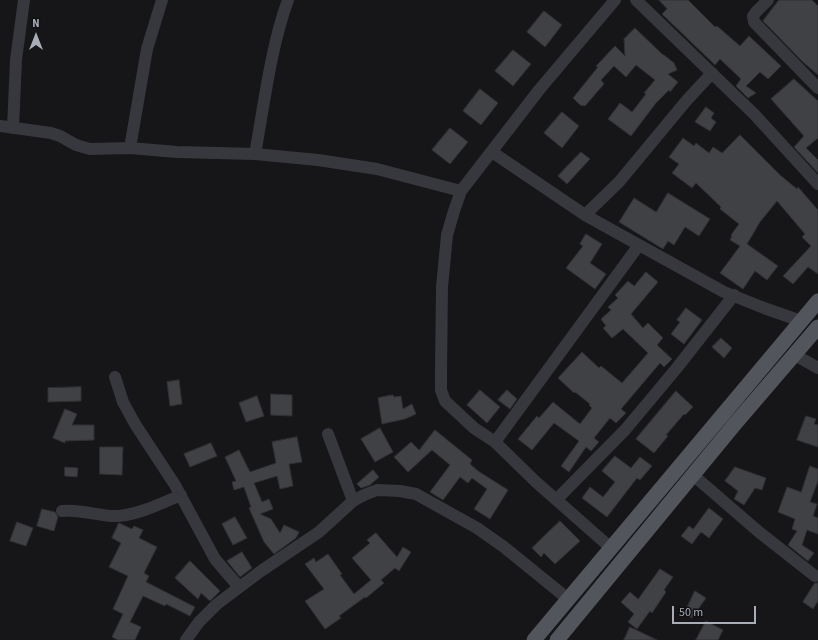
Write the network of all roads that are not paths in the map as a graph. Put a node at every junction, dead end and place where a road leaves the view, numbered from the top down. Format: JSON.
{"nodes":[{"id":1,"x":24,"y":0,"type":"edge"},
{"id":2,"x":162,"y":0,"type":"edge"},
{"id":3,"x":288,"y":0,"type":"edge"},
{"id":4,"x":615,"y":0,"type":"edge"},
{"id":5,"x":636,"y":0,"type":"edge"},
{"id":6,"x":768,"y":0,"type":"edge"},
{"id":7,"x":712,"y":73,"type":"junction"},
{"id":8,"x":818,"y":88,"type":"edge"},
{"id":9,"x":0,"y":126,"type":"edge"},
{"id":10,"x":13,"y":128,"type":"junction"},
{"id":11,"x":130,"y":148,"type":"junction"},
{"id":12,"x":492,"y":152,"type":"junction"},
{"id":13,"x":255,"y":154,"type":"junction"},
{"id":14,"x":818,"y":184,"type":"edge"},
{"id":15,"x":461,"y":191,"type":"junction"},
{"id":16,"x":585,"y":215,"type":"junction"},
{"id":17,"x":639,"y":245,"type":"junction"},
{"id":18,"x":734,"y":296,"type":"junction"},
{"id":19,"x":818,"y":302,"type":"edge"},
{"id":20,"x":801,"y":321,"type":"junction"},
{"id":21,"x":818,"y":327,"type":"edge"},
{"id":22,"x":795,"y":355,"type":"junction"},
{"id":23,"x":818,"y":368,"type":"edge"},
{"id":24,"x":115,"y":376,"type":"dead end"},
{"id":25,"x":328,"y":434,"type":"dead end"},
{"id":26,"x":494,"y":442,"type":"junction"},
{"id":27,"x":693,"y":475,"type":"junction"},
{"id":28,"x":180,"y":495,"type":"junction"},
{"id":29,"x":557,"y":499,"type":"junction"},
{"id":30,"x":353,"y":501,"type":"junction"},
{"id":31,"x":62,"y":510,"type":"dead end"},
{"id":32,"x":611,"y":548,"type":"junction"},
{"id":33,"x":815,"y":576,"type":"dead end"},
{"id":34,"x":239,"y":587,"type":"junction"},
{"id":35,"x":568,"y":599,"type":"junction"},
{"id":36,"x":186,"y":640,"type":"edge"},
{"id":37,"x":534,"y":640,"type":"edge"},
{"id":38,"x":557,"y":640,"type":"edge"}],
"edges":[{"from":1,"to":10,"type":"street"},
{"from":2,"to":11,"type":"street"},
{"from":3,"to":13,"type":"street"},
{"from":4,"to":12,"type":"street"},
{"from":5,"to":7,"type":"street"},
{"from":6,"to":8,"type":"street"},
{"from":7,"to":14,"type":"street"},
{"from":7,"to":16,"type":"street"},
{"from":9,"to":10,"type":"street"},
{"from":10,"to":11,"type":"street"},
{"from":11,"to":13,"type":"street"},
{"from":12,"to":15,"type":"street"},
{"from":12,"to":16,"type":"street"},
{"from":13,"to":15,"type":"street"},
{"from":15,"to":26,"type":"street"},
{"from":16,"to":17,"type":"street"},
{"from":17,"to":18,"type":"street"},
{"from":17,"to":26,"type":"street"},
{"from":18,"to":20,"type":"street"},
{"from":18,"to":29,"type":"street"},
{"from":19,"to":20,"type":"main road"},
{"from":20,"to":32,"type":"main road"},
{"from":21,"to":22,"type":"main road"},
{"from":22,"to":23,"type":"street"},
{"from":22,"to":27,"type":"main road"},
{"from":24,"to":28,"type":"street"},
{"from":25,"to":30,"type":"street"},
{"from":26,"to":29,"type":"street"},
{"from":27,"to":33,"type":"street"},
{"from":27,"to":38,"type":"main road"},
{"from":28,"to":31,"type":"street"},
{"from":28,"to":34,"type":"street"},
{"from":29,"to":32,"type":"street"},
{"from":30,"to":34,"type":"street"},
{"from":30,"to":35,"type":"street"},
{"from":32,"to":35,"type":"main road"},
{"from":34,"to":36,"type":"street"},
{"from":35,"to":37,"type":"main road"}]}
